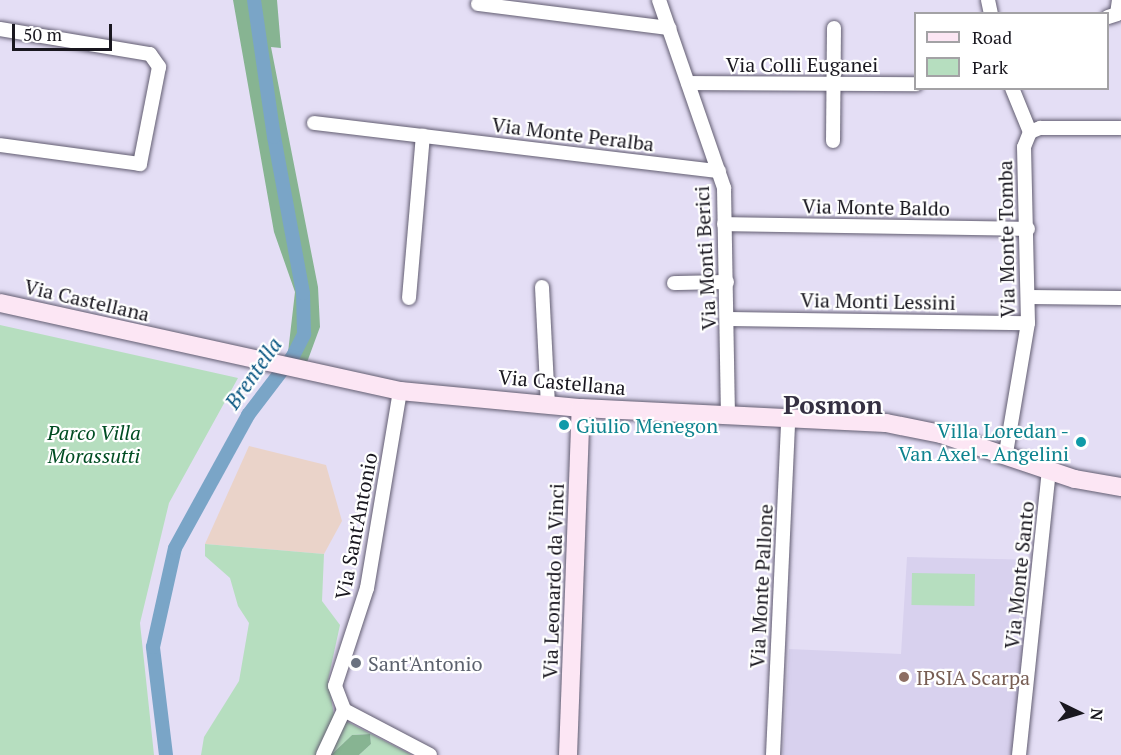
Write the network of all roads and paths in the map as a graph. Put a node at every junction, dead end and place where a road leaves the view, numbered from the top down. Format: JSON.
{"nodes":[{"id":1,"x":659,"y":0,"type":"edge"},
{"id":2,"x":1119,"y":0,"type":"edge"},
{"id":3,"x":478,"y":4,"type":"dead end"},
{"id":4,"x":1109,"y":16,"type":"edge"},
{"id":5,"x":669,"y":28,"type":"junction"},
{"id":6,"x":834,"y":28,"type":"dead end"},
{"id":7,"x":0,"y":29,"type":"edge"},
{"id":8,"x":688,"y":83,"type":"junction"},
{"id":9,"x":832,"y":83,"type":"junction"},
{"id":10,"x":914,"y":84,"type":"edge"},
{"id":11,"x":1013,"y":90,"type":"edge"},
{"id":12,"x":314,"y":123,"type":"dead end"},
{"id":13,"x":1121,"y":128,"type":"edge"},
{"id":14,"x":1030,"y":132,"type":"junction"},
{"id":15,"x":423,"y":136,"type":"junction"},
{"id":16,"x":833,"y":141,"type":"dead end"},
{"id":17,"x":0,"y":145,"type":"edge"},
{"id":18,"x":719,"y":171,"type":"junction"},
{"id":19,"x":724,"y":224,"type":"junction"},
{"id":20,"x":1028,"y":229,"type":"junction"},
{"id":21,"x":727,"y":282,"type":"junction"},
{"id":22,"x":674,"y":283,"type":"dead end"},
{"id":23,"x":542,"y":288,"type":"dead end"},
{"id":24,"x":1029,"y":297,"type":"junction"},
{"id":25,"x":409,"y":298,"type":"dead end"},
{"id":26,"x":1121,"y":298,"type":"edge"},
{"id":27,"x":0,"y":303,"type":"edge"},
{"id":28,"x":728,"y":319,"type":"junction"},
{"id":29,"x":1028,"y":323,"type":"junction"},
{"id":30,"x":400,"y":391,"type":"junction"},
{"id":31,"x":548,"y":405,"type":"junction"},
{"id":32,"x":581,"y":408,"type":"junction"},
{"id":33,"x":728,"y":416,"type":"junction"},
{"id":34,"x":788,"y":419,"type":"junction"},
{"id":35,"x":1006,"y":453,"type":"junction"},
{"id":36,"x":1049,"y":470,"type":"junction"},
{"id":37,"x":1121,"y":487,"type":"edge"},
{"id":38,"x":344,"y":710,"type":"junction"},
{"id":39,"x":323,"y":755,"type":"edge"},
{"id":40,"x":430,"y":755,"type":"edge"},
{"id":41,"x":568,"y":755,"type":"edge"},
{"id":42,"x":773,"y":755,"type":"edge"},
{"id":43,"x":1019,"y":755,"type":"edge"}],
"edges":[{"from":1,"to":5,"type":"street","name":"Via Monti Berici"},
{"from":2,"to":4,"type":"street"},
{"from":3,"to":5,"type":"street"},
{"from":5,"to":8,"type":"street","name":"Via Monti Berici"},
{"from":6,"to":9,"type":"street"},
{"from":7,"to":17,"type":"street"},
{"from":8,"to":9,"type":"street","name":"Via Colli Euganei"},
{"from":8,"to":18,"type":"street","name":"Via Monti Berici"},
{"from":9,"to":10,"type":"street","name":"Via Colli Euganei"},
{"from":9,"to":16,"type":"street"},
{"from":11,"to":14,"type":"street"},
{"from":12,"to":15,"type":"street","name":"Via Monte Peralba"},
{"from":13,"to":14,"type":"street"},
{"from":14,"to":20,"type":"street","name":"Via Monte Tomba"},
{"from":15,"to":18,"type":"street","name":"Via Monte Peralba"},
{"from":15,"to":25,"type":"street"},
{"from":18,"to":19,"type":"street","name":"Via Monti Berici"},
{"from":19,"to":20,"type":"street","name":"Via Monte Baldo"},
{"from":19,"to":21,"type":"street","name":"Via Monti Berici"},
{"from":20,"to":24,"type":"street","name":"Via Monte Tomba"},
{"from":21,"to":22,"type":"street"},
{"from":21,"to":28,"type":"street","name":"Via Monti Berici"},
{"from":23,"to":31,"type":"street"},
{"from":24,"to":26,"type":"street"},
{"from":24,"to":29,"type":"street","name":"Via Monte Tomba"},
{"from":27,"to":30,"type":"main road","name":"Via Castellana"},
{"from":28,"to":29,"type":"street","name":"Via Monti Lessini"},
{"from":28,"to":33,"type":"street","name":"Via Monti Berici"},
{"from":29,"to":35,"type":"street","name":"Via Monte Tomba"},
{"from":30,"to":31,"type":"main road","name":"Via Castellana"},
{"from":30,"to":38,"type":"street","name":"Via Sant'Antonio"},
{"from":31,"to":32,"type":"main road","name":"Via Castellana"},
{"from":32,"to":33,"type":"main road","name":"Via Castellana"},
{"from":32,"to":41,"type":"main road","name":"Via Leonardo da Vinci"},
{"from":33,"to":34,"type":"main road","name":"Via Castellana"},
{"from":34,"to":35,"type":"main road","name":"Via Castellana"},
{"from":34,"to":42,"type":"street","name":"Via Monte Pallone"},
{"from":35,"to":36,"type":"main road","name":"Via Castellana"},
{"from":36,"to":37,"type":"main road","name":"Via Castellana"},
{"from":36,"to":43,"type":"street","name":"Via Monte Santo"},
{"from":38,"to":39,"type":"street"},
{"from":38,"to":40,"type":"street"}]}
